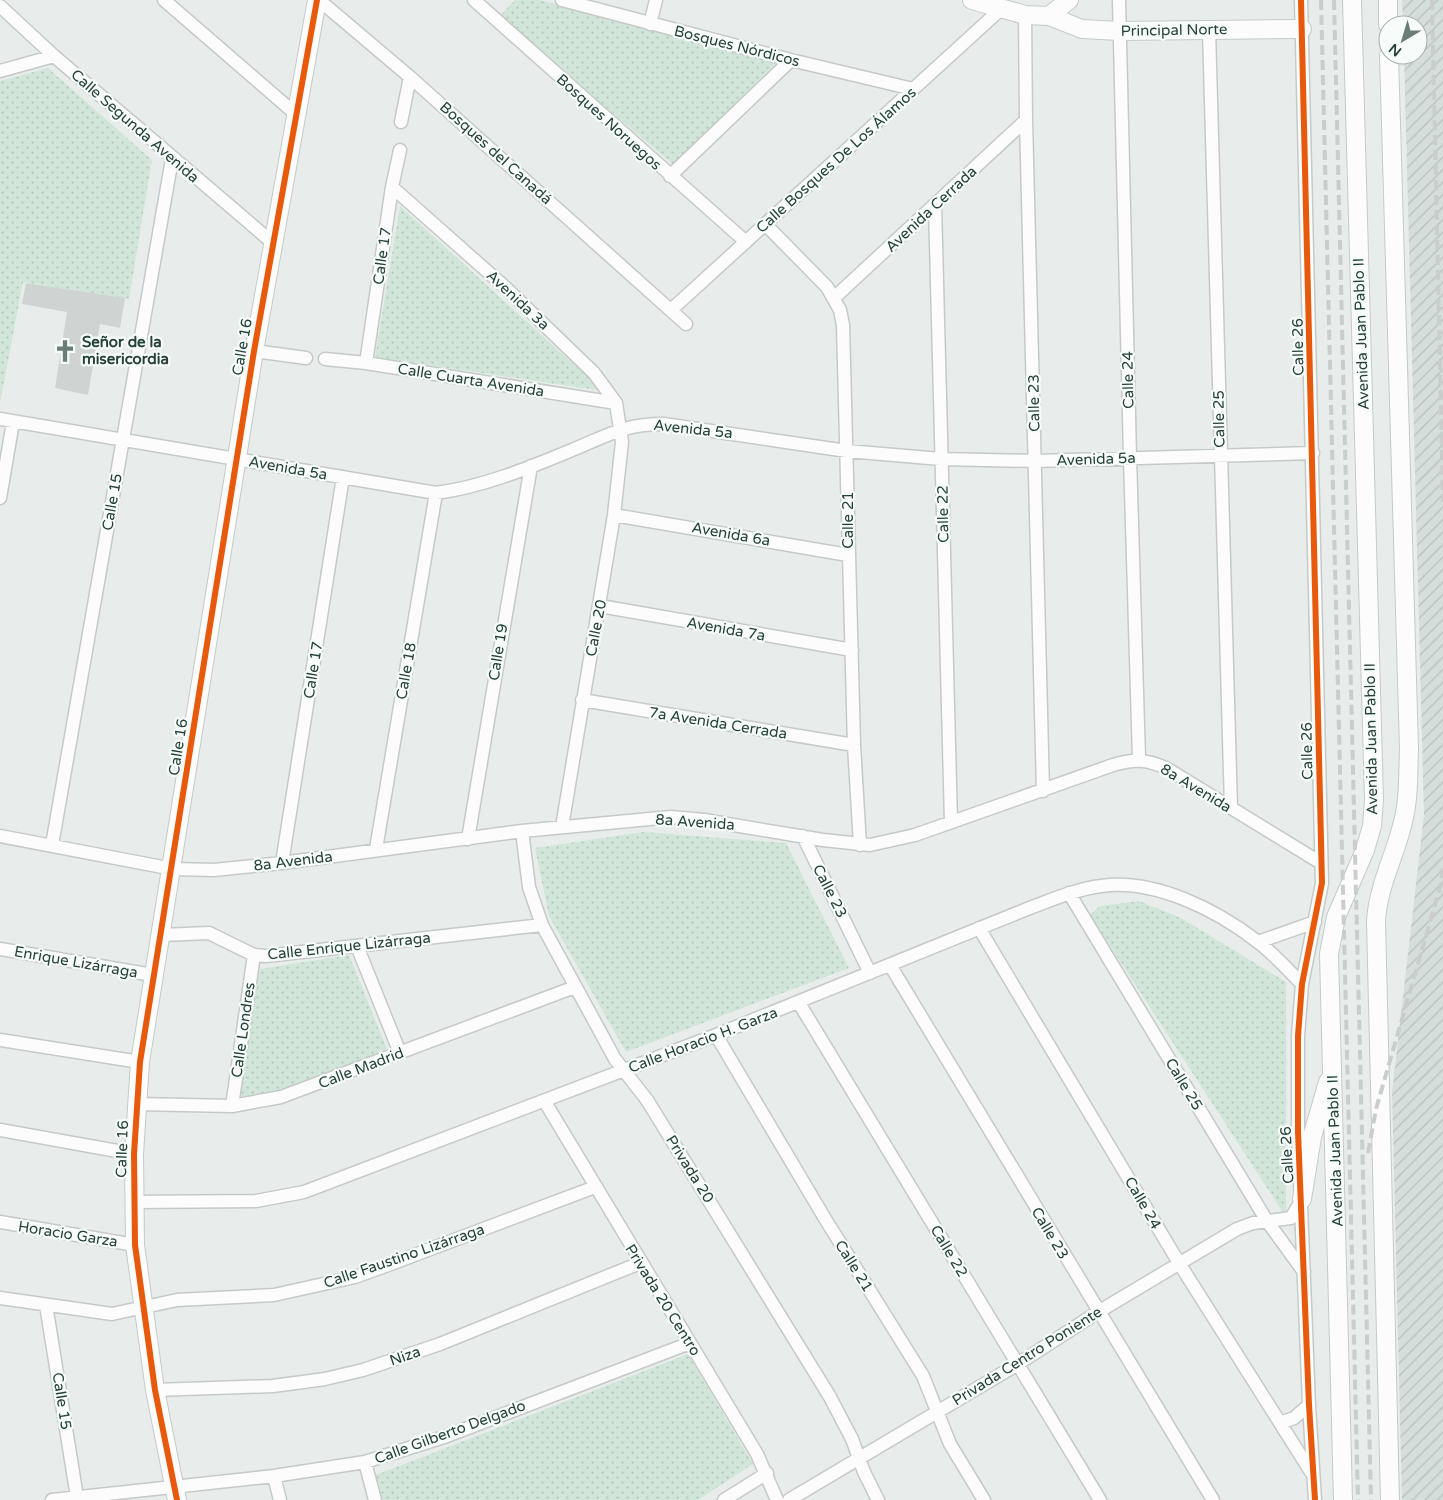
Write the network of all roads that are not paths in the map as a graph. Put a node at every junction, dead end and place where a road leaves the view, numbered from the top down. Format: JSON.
{"nodes":[{"id":1,"x":164,"y":0,"type":"edge"},
{"id":2,"x":318,"y":0,"type":"edge"},
{"id":3,"x":474,"y":0,"type":"edge"},
{"id":4,"x":562,"y":0,"type":"edge"},
{"id":5,"x":656,"y":0,"type":"edge"},
{"id":6,"x":972,"y":0,"type":"edge"},
{"id":7,"x":1069,"y":0,"type":"edge"},
{"id":8,"x":1119,"y":0,"type":"edge"},
{"id":9,"x":1301,"y":0,"type":"edge"},
{"id":10,"x":1352,"y":0,"type":"edge"},
{"id":11,"x":1388,"y":0,"type":"edge"},
{"id":12,"x":0,"y":6,"type":"edge"},
{"id":13,"x":1001,"y":9,"type":"junction"},
{"id":14,"x":1026,"y":15,"type":"junction"},
{"id":15,"x":1388,"y":15,"type":"edge"},
{"id":16,"x":1049,"y":16,"type":"junction"},
{"id":17,"x":650,"y":24,"type":"junction"},
{"id":18,"x":1302,"y":29,"type":"junction"},
{"id":19,"x":1209,"y":30,"type":"junction"},
{"id":20,"x":1120,"y":31,"type":"junction"},
{"id":21,"x":54,"y":56,"type":"junction"},
{"id":22,"x":791,"y":60,"type":"junction"},
{"id":23,"x":1389,"y":65,"type":"edge"},
{"id":24,"x":0,"y":71,"type":"edge"},
{"id":25,"x":410,"y":77,"type":"junction"},
{"id":26,"x":913,"y":90,"type":"junction"},
{"id":27,"x":298,"y":116,"type":"junction"},
{"id":28,"x":1026,"y":120,"type":"junction"},
{"id":29,"x":401,"y":122,"type":"dead end"},
{"id":30,"x":400,"y":150,"type":"dead end"},
{"id":31,"x":172,"y":159,"type":"junction"},
{"id":32,"x":670,"y":176,"type":"junction"},
{"id":33,"x":392,"y":187,"type":"junction"},
{"id":34,"x":935,"y":206,"type":"junction"},
{"id":35,"x":765,"y":224,"type":"junction"},
{"id":36,"x":746,"y":242,"type":"junction"},
{"id":37,"x":273,"y":243,"type":"junction"},
{"id":38,"x":835,"y":298,"type":"junction"},
{"id":39,"x":671,"y":310,"type":"junction"},
{"id":40,"x":686,"y":324,"type":"dead end"},
{"id":41,"x":254,"y":351,"type":"junction"},
{"id":42,"x":306,"y":358,"type":"dead end"},
{"id":43,"x":325,"y":360,"type":"dead end"},
{"id":44,"x":366,"y":363,"type":"junction"},
{"id":45,"x":616,"y":403,"type":"junction"},
{"id":46,"x":0,"y":419,"type":"edge"},
{"id":47,"x":14,"y":422,"type":"junction"},
{"id":48,"x":621,"y":428,"type":"junction"},
{"id":49,"x":123,"y":440,"type":"junction"},
{"id":50,"x":847,"y":451,"type":"junction"},
{"id":51,"x":1313,"y":453,"type":"junction"},
{"id":52,"x":1220,"y":455,"type":"junction"},
{"id":53,"x":1130,"y":457,"type":"junction"},
{"id":54,"x":237,"y":459,"type":"junction"},
{"id":55,"x":941,"y":460,"type":"junction"},
{"id":56,"x":1035,"y":461,"type":"junction"},
{"id":57,"x":531,"y":466,"type":"junction"},
{"id":58,"x":343,"y":477,"type":"junction"},
{"id":59,"x":436,"y":493,"type":"junction"},
{"id":60,"x":0,"y":498,"type":"edge"},
{"id":61,"x":614,"y":515,"type":"junction"},
{"id":62,"x":848,"y":554,"type":"junction"},
{"id":63,"x":600,"y":606,"type":"junction"},
{"id":64,"x":852,"y":650,"type":"junction"},
{"id":65,"x":582,"y":700,"type":"junction"},
{"id":66,"x":854,"y":745,"type":"junction"},
{"id":67,"x":1139,"y":759,"type":"junction"},
{"id":68,"x":1043,"y":791,"type":"junction"},
{"id":69,"x":1231,"y":808,"type":"junction"},
{"id":70,"x":951,"y":822,"type":"junction"},
{"id":71,"x":562,"y":827,"type":"junction"},
{"id":72,"x":522,"y":831,"type":"junction"},
{"id":73,"x":0,"y":836,"type":"edge"},
{"id":74,"x":803,"y":836,"type":"junction"},
{"id":75,"x":468,"y":839,"type":"junction"},
{"id":76,"x":52,"y":845,"type":"junction"},
{"id":77,"x":860,"y":845,"type":"junction"},
{"id":78,"x":376,"y":849,"type":"junction"},
{"id":79,"x":282,"y":863,"type":"junction"},
{"id":80,"x":1322,"y":864,"type":"junction"},
{"id":81,"x":173,"y":869,"type":"junction"},
{"id":82,"x":1069,"y":893,"type":"junction"},
{"id":83,"x":1315,"y":922,"type":"junction"},
{"id":84,"x":542,"y":924,"type":"junction"},
{"id":85,"x":978,"y":928,"type":"junction"},
{"id":86,"x":162,"y":935,"type":"junction"},
{"id":87,"x":1258,"y":942,"type":"junction"},
{"id":88,"x":357,"y":946,"type":"junction"},
{"id":89,"x":0,"y":949,"type":"edge"},
{"id":90,"x":254,"y":955,"type":"junction"},
{"id":91,"x":890,"y":965,"type":"junction"},
{"id":92,"x":870,"y":973,"type":"junction"},
{"id":93,"x":153,"y":975,"type":"junction"},
{"id":94,"x":1302,"y":984,"type":"junction"},
{"id":95,"x":575,"y":987,"type":"junction"},
{"id":96,"x":799,"y":1002,"type":"junction"},
{"id":97,"x":716,"y":1035,"type":"junction"},
{"id":98,"x":0,"y":1040,"type":"edge"},
{"id":99,"x":400,"y":1053,"type":"junction"},
{"id":100,"x":140,"y":1062,"type":"junction"},
{"id":101,"x":1332,"y":1070,"type":"junction"},
{"id":102,"x":623,"y":1071,"type":"junction"},
{"id":103,"x":545,"y":1102,"type":"junction"},
{"id":104,"x":137,"y":1104,"type":"junction"},
{"id":105,"x":232,"y":1106,"type":"junction"},
{"id":106,"x":0,"y":1130,"type":"edge"},
{"id":107,"x":134,"y":1154,"type":"junction"},
{"id":108,"x":595,"y":1187,"type":"junction"},
{"id":109,"x":1302,"y":1199,"type":"junction"},
{"id":110,"x":134,"y":1202,"type":"junction"},
{"id":111,"x":1267,"y":1221,"type":"junction"},
{"id":112,"x":0,"y":1222,"type":"edge"},
{"id":113,"x":135,"y":1245,"type":"junction"},
{"id":114,"x":640,"y":1263,"type":"junction"},
{"id":115,"x":1179,"y":1263,"type":"junction"},
{"id":116,"x":1304,"y":1272,"type":"junction"},
{"id":117,"x":0,"y":1298,"type":"edge"},
{"id":118,"x":46,"y":1305,"type":"junction"},
{"id":119,"x":143,"y":1308,"type":"junction"},
{"id":120,"x":1098,"y":1312,"type":"junction"},
{"id":121,"x":690,"y":1343,"type":"junction"},
{"id":122,"x":1018,"y":1364,"type":"junction"},
{"id":123,"x":155,"y":1390,"type":"junction"},
{"id":124,"x":1308,"y":1405,"type":"junction"},
{"id":125,"x":939,"y":1411,"type":"junction"},
{"id":126,"x":1280,"y":1423,"type":"junction"},
{"id":127,"x":860,"y":1458,"type":"junction"},
{"id":128,"x":365,"y":1462,"type":"junction"},
{"id":129,"x":767,"y":1473,"type":"junction"},
{"id":130,"x":1312,"y":1474,"type":"junction"},
{"id":131,"x":274,"y":1476,"type":"junction"},
{"id":132,"x":176,"y":1493,"type":"edge"},
{"id":133,"x":77,"y":1497,"type":"junction"},
{"id":134,"x":52,"y":1500,"type":"edge"},
{"id":135,"x":280,"y":1500,"type":"edge"},
{"id":136,"x":375,"y":1500,"type":"edge"},
{"id":137,"x":724,"y":1500,"type":"edge"},
{"id":138,"x":777,"y":1500,"type":"edge"},
{"id":139,"x":789,"y":1500,"type":"edge"},
{"id":140,"x":878,"y":1500,"type":"edge"},
{"id":141,"x":984,"y":1500,"type":"edge"},
{"id":142,"x":1100,"y":1500,"type":"edge"},
{"id":143,"x":1213,"y":1500,"type":"edge"},
{"id":144,"x":1314,"y":1500,"type":"edge"},
{"id":145,"x":1343,"y":1500,"type":"edge"},
{"id":146,"x":1390,"y":1500,"type":"edge"}],
"edges":[{"from":1,"to":27,"type":"street"},
{"from":2,"to":25,"type":"street","name":"Bosques del Canadá"},
{"from":2,"to":27,"type":"main road","name":"Calle 16"},
{"from":3,"to":32,"type":"street","name":"Bosques Noruegos"},
{"from":4,"to":17,"type":"street","name":"Bosques Nórdicos"},
{"from":5,"to":17,"type":"street"},
{"from":6,"to":13,"type":"main road","name":"Principal Norte"},
{"from":7,"to":16,"type":"main road"},
{"from":8,"to":20,"type":"street","name":"Calle 24"},
{"from":9,"to":18,"type":"street","name":"Calle 26"},
{"from":10,"to":101,"type":"main road","name":"Avenida Juan Pablo II"},
{"from":11,"to":15,"type":"main road"},
{"from":12,"to":21,"type":"street","name":"Calle Segunda Avenida"},
{"from":13,"to":14,"type":"main road","name":"Principal Norte"},
{"from":13,"to":26,"type":"street","name":"Calle Bosques De Los Álamos"},
{"from":14,"to":16,"type":"main road","name":"Principal Norte"},
{"from":14,"to":28,"type":"street","name":"Calle 23"},
{"from":16,"to":20,"type":"main road","name":"Principal Norte"},
{"from":17,"to":22,"type":"street","name":"Bosques Nórdicos"},
{"from":18,"to":19,"type":"main road","name":"Principal Norte"},
{"from":18,"to":51,"type":"street","name":"Calle 26"},
{"from":19,"to":20,"type":"main road","name":"Principal Norte"},
{"from":19,"to":52,"type":"street","name":"Calle 25"},
{"from":20,"to":53,"type":"street","name":"Calle 24"},
{"from":21,"to":24,"type":"street"},
{"from":21,"to":31,"type":"street","name":"Calle Segunda Avenida"},
{"from":22,"to":26,"type":"street","name":"Bosques Nórdicos"},
{"from":22,"to":32,"type":"street"},
{"from":23,"to":146,"type":"main road"},
{"from":25,"to":29,"type":"street"},
{"from":25,"to":39,"type":"street","name":"Bosques del Canadá"},
{"from":26,"to":35,"type":"street","name":"Calle Bosques De Los Álamos"},
{"from":27,"to":37,"type":"main road","name":"Calle 16"},
{"from":28,"to":34,"type":"street","name":"Avenida Cerrada"},
{"from":28,"to":56,"type":"street","name":"Calle 23"},
{"from":30,"to":33,"type":"street","name":"Calle 17"},
{"from":31,"to":37,"type":"street","name":"Calle Segunda Avenida"},
{"from":31,"to":49,"type":"street","name":"Calle 15"},
{"from":32,"to":36,"type":"street","name":"Bosques Noruegos"},
{"from":33,"to":44,"type":"street","name":"Calle 17"},
{"from":33,"to":45,"type":"street","name":"Avenida 3a"},
{"from":34,"to":38,"type":"street","name":"Avenida Cerrada"},
{"from":34,"to":55,"type":"street","name":"Calle 22"},
{"from":35,"to":36,"type":"street","name":"Calle Bosques De Los Álamos"},
{"from":35,"to":38,"type":"street","name":"Calle 21"},
{"from":36,"to":39,"type":"street","name":"Calle Bosques De Los Álamos"},
{"from":37,"to":41,"type":"main road","name":"Calle 16"},
{"from":38,"to":50,"type":"street","name":"Calle 21"},
{"from":39,"to":40,"type":"street","name":"Bosques del Canadá"},
{"from":41,"to":42,"type":"street"},
{"from":41,"to":54,"type":"main road","name":"Calle 16"},
{"from":43,"to":44,"type":"street","name":"Calle Cuarta Avenida"},
{"from":44,"to":45,"type":"street","name":"Calle Cuarta Avenida"},
{"from":45,"to":48,"type":"street","name":"Avenida 3a"},
{"from":46,"to":47,"type":"street","name":"Avenida 5a"},
{"from":47,"to":49,"type":"street","name":"Avenida 5a"},
{"from":47,"to":60,"type":"street"},
{"from":48,"to":50,"type":"street","name":"Avenida 5a"},
{"from":48,"to":57,"type":"street","name":"Avenida 5a"},
{"from":48,"to":61,"type":"street","name":"Calle 20"},
{"from":49,"to":54,"type":"street","name":"Avenida 5a"},
{"from":49,"to":76,"type":"street","name":"Calle 15"},
{"from":50,"to":55,"type":"street","name":"Avenida 5a"},
{"from":50,"to":62,"type":"street","name":"Calle 21"},
{"from":51,"to":52,"type":"street","name":"Avenida 5a"},
{"from":51,"to":80,"type":"street","name":"Calle 26"},
{"from":52,"to":53,"type":"street","name":"Avenida 5a"},
{"from":52,"to":69,"type":"street","name":"Calle 25"},
{"from":53,"to":56,"type":"street","name":"Avenida 5a"},
{"from":53,"to":67,"type":"street","name":"Calle 24"},
{"from":54,"to":58,"type":"street","name":"Avenida 5a"},
{"from":54,"to":81,"type":"main road","name":"Calle 16"},
{"from":55,"to":56,"type":"street","name":"Avenida 5a"},
{"from":55,"to":70,"type":"street","name":"Calle 22"},
{"from":56,"to":68,"type":"street","name":"Calle 23"},
{"from":57,"to":59,"type":"street","name":"Avenida 5a"},
{"from":57,"to":75,"type":"street","name":"Calle 19"},
{"from":58,"to":59,"type":"street","name":"Avenida 5a"},
{"from":58,"to":79,"type":"street","name":"Calle 17"},
{"from":59,"to":78,"type":"street","name":"Calle 18"},
{"from":61,"to":62,"type":"street","name":"Avenida 6a"},
{"from":61,"to":63,"type":"street","name":"Calle 20"},
{"from":62,"to":64,"type":"street","name":"Calle 21"},
{"from":63,"to":64,"type":"street","name":"Avenida 7a"},
{"from":63,"to":65,"type":"street","name":"Calle 20"},
{"from":64,"to":66,"type":"street","name":"Calle 21"},
{"from":65,"to":66,"type":"street","name":"7a Avenida Cerrada"},
{"from":65,"to":71,"type":"street","name":"Calle 20"},
{"from":66,"to":77,"type":"street","name":"Calle 21"},
{"from":67,"to":68,"type":"street","name":"8a Avenida"},
{"from":67,"to":69,"type":"street","name":"8a Avenida"},
{"from":68,"to":70,"type":"street","name":"8a Avenida"},
{"from":69,"to":80,"type":"street","name":"8a Avenida"},
{"from":70,"to":77,"type":"street","name":"8a Avenida"},
{"from":71,"to":72,"type":"street","name":"8a Avenida"},
{"from":71,"to":74,"type":"street","name":"8a Avenida"},
{"from":72,"to":75,"type":"street","name":"8a Avenida"},
{"from":72,"to":84,"type":"street","name":"Privada 20"},
{"from":73,"to":76,"type":"street","name":"8a Avenida"},
{"from":74,"to":77,"type":"street","name":"8a Avenida"},
{"from":74,"to":92,"type":"street","name":"Calle 23"},
{"from":75,"to":78,"type":"street","name":"8a Avenida"},
{"from":76,"to":81,"type":"street","name":"8a Avenida"},
{"from":78,"to":79,"type":"street","name":"8a Avenida"},
{"from":79,"to":81,"type":"street","name":"8a Avenida"},
{"from":80,"to":83,"type":"street","name":"Calle 26"},
{"from":81,"to":86,"type":"main road","name":"Calle 16"},
{"from":82,"to":85,"type":"street","name":"Calle Horacio H. Garza"},
{"from":82,"to":87,"type":"street","name":"Calle Horacio H. Garza"},
{"from":82,"to":111,"type":"street","name":"Calle 25"},
{"from":83,"to":87,"type":"street"},
{"from":83,"to":94,"type":"street","name":"Calle 26"},
{"from":84,"to":88,"type":"street","name":"Calle Enrique Lizárraga"},
{"from":84,"to":95,"type":"street","name":"Privada 20"},
{"from":85,"to":91,"type":"street","name":"Calle Horacio H. Garza"},
{"from":85,"to":115,"type":"street","name":"Calle 24"},
{"from":86,"to":90,"type":"street","name":"Calle Enrique Lizárraga"},
{"from":86,"to":93,"type":"main road","name":"Calle 16"},
{"from":87,"to":94,"type":"street","name":"Calle Horacio H. Garza"},
{"from":88,"to":90,"type":"street","name":"Calle Enrique Lizárraga"},
{"from":88,"to":99,"type":"street"},
{"from":89,"to":93,"type":"street","name":"Enrique Lizárraga"},
{"from":90,"to":105,"type":"street","name":"Calle Londres"},
{"from":91,"to":92,"type":"street","name":"Calle Horacio H. Garza"},
{"from":91,"to":120,"type":"street","name":"Calle 23"},
{"from":92,"to":96,"type":"street","name":"Calle Horacio H. Garza"},
{"from":93,"to":100,"type":"main road","name":"Calle 16"},
{"from":94,"to":109,"type":"street","name":"Calle 26"},
{"from":95,"to":99,"type":"street","name":"Calle Madrid"},
{"from":95,"to":102,"type":"street","name":"Privada 20"},
{"from":96,"to":97,"type":"street","name":"Calle Horacio H. Garza"},
{"from":96,"to":122,"type":"street","name":"Calle 22"},
{"from":97,"to":102,"type":"street","name":"Calle Horacio H. Garza"},
{"from":97,"to":125,"type":"street","name":"Calle 21"},
{"from":98,"to":100,"type":"street"},
{"from":99,"to":105,"type":"street","name":"Calle Madrid"},
{"from":100,"to":104,"type":"main road","name":"Calle 16"},
{"from":101,"to":109,"type":"main road"},
{"from":101,"to":145,"type":"main road","name":"Avenida Juan Pablo II"},
{"from":102,"to":103,"type":"street","name":"Calle Horacio H. Garza"},
{"from":102,"to":127,"type":"street","name":"Privada 20"},
{"from":103,"to":108,"type":"street","name":"Privada 20 Centro"},
{"from":103,"to":110,"type":"street","name":"Calle Horacio H. Garza"},
{"from":104,"to":105,"type":"street","name":"Calle Madrid"},
{"from":104,"to":107,"type":"main road","name":"Calle 16"},
{"from":106,"to":107,"type":"street"},
{"from":107,"to":110,"type":"main road","name":"Calle 16"},
{"from":108,"to":114,"type":"street","name":"Privada 20 Centro"},
{"from":108,"to":119,"type":"street","name":"Calle Faustino Lizárraga"},
{"from":109,"to":111,"type":"street","name":"Privada Centro Poniente"},
{"from":109,"to":116,"type":"street","name":"Calle 26"},
{"from":110,"to":113,"type":"main road","name":"Calle 16"},
{"from":111,"to":115,"type":"street","name":"Privada Centro Poniente"},
{"from":111,"to":116,"type":"street","name":"Calle 25"},
{"from":112,"to":113,"type":"street","name":"Horacio Garza"},
{"from":113,"to":119,"type":"main road","name":"Calle 16"},
{"from":114,"to":121,"type":"street","name":"Privada 20 Centro"},
{"from":114,"to":123,"type":"street","name":"Niza"},
{"from":115,"to":120,"type":"street","name":"Privada Centro Poniente"},
{"from":115,"to":126,"type":"street","name":"Calle 24"},
{"from":116,"to":124,"type":"street","name":"Calle 26"},
{"from":117,"to":118,"type":"street","name":"Calle Faustino Lizárraga"},
{"from":118,"to":119,"type":"street","name":"Calle Faustino Lizárraga"},
{"from":118,"to":133,"type":"street","name":"Calle 15"},
{"from":119,"to":123,"type":"main road","name":"Calle 16"},
{"from":120,"to":122,"type":"street","name":"Privada Centro Poniente"},
{"from":120,"to":143,"type":"street","name":"Calle 23"},
{"from":121,"to":128,"type":"street","name":"Calle Gilberto Delgado"},
{"from":121,"to":129,"type":"street","name":"Privada 20 Centro"},
{"from":122,"to":125,"type":"street","name":"Privada Centro Poniente"},
{"from":122,"to":142,"type":"street","name":"Calle 22"},
{"from":123,"to":132,"type":"main road","name":"Calle 16"},
{"from":124,"to":126,"type":"street"},
{"from":124,"to":130,"type":"street","name":"Calle 26"},
{"from":125,"to":127,"type":"street","name":"Privada Centro Poniente"},
{"from":125,"to":141,"type":"street","name":"Calle 21"},
{"from":126,"to":130,"type":"street","name":"Calle 24"},
{"from":127,"to":139,"type":"street","name":"Privada Centro Poniente"},
{"from":127,"to":140,"type":"street","name":"Privada 20"},
{"from":128,"to":131,"type":"street","name":"Calle Gilberto Delgado"},
{"from":128,"to":136,"type":"street"},
{"from":129,"to":137,"type":"street"},
{"from":129,"to":138,"type":"street","name":"Privada 20 Centro"},
{"from":130,"to":144,"type":"street","name":"Calle 26"},
{"from":131,"to":132,"type":"street","name":"Calle Gilberto Delgado"},
{"from":131,"to":135,"type":"street"},
{"from":132,"to":133,"type":"street","name":"Calle Gilberto Delgado"},
{"from":133,"to":134,"type":"street","name":"Calle Gilberto Delgado"}]}
